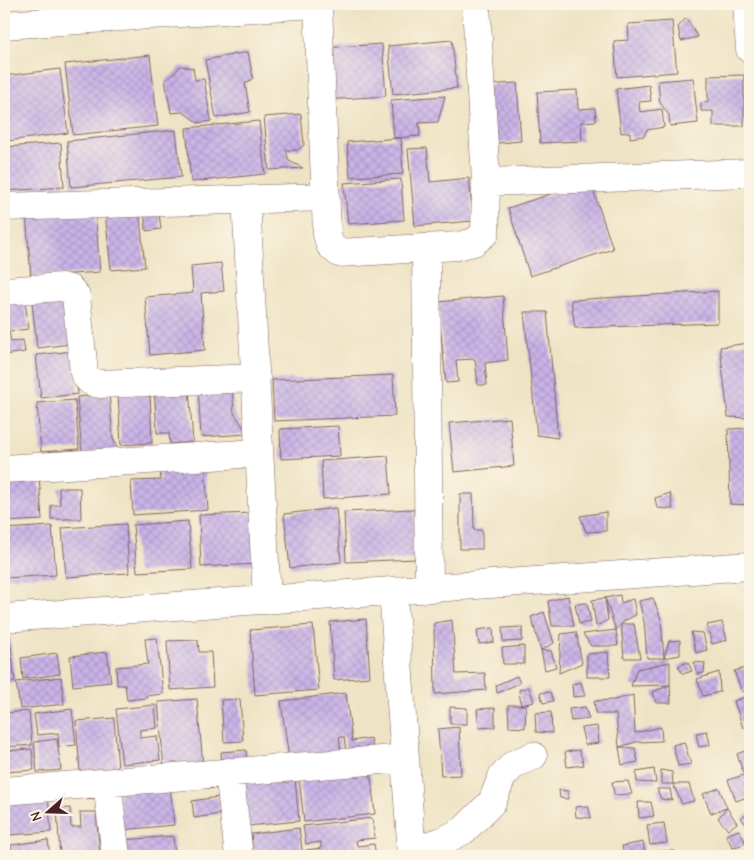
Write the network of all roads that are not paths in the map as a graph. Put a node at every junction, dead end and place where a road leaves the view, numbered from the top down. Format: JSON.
{"nodes":[{"id":1,"x":312,"y":4,"type":"edge"},
{"id":2,"x":318,"y":4,"type":"edge"},
{"id":3,"x":476,"y":4,"type":"edge"},
{"id":4,"x":747,"y":4,"type":"edge"},
{"id":5,"x":4,"y":25,"type":"edge"},
{"id":6,"x":750,"y":49,"type":"edge"},
{"id":7,"x":750,"y":173,"type":"edge"},
{"id":8,"x":486,"y":182,"type":"junction"},
{"id":9,"x":325,"y":197,"type":"junction"},
{"id":10,"x":246,"y":200,"type":"junction"},
{"id":11,"x":4,"y":207,"type":"edge"},
{"id":12,"x":426,"y":248,"type":"junction"},
{"id":13,"x":4,"y":291,"type":"edge"},
{"id":14,"x":256,"y":378,"type":"junction"},
{"id":15,"x":259,"y":453,"type":"junction"},
{"id":16,"x":4,"y":469,"type":"edge"},
{"id":17,"x":750,"y":566,"type":"edge"},
{"id":18,"x":429,"y":588,"type":"junction"},
{"id":19,"x":393,"y":591,"type":"junction"},
{"id":20,"x":267,"y":600,"type":"junction"},
{"id":21,"x":4,"y":618,"type":"edge"},
{"id":22,"x":533,"y":756,"type":"dead end"},
{"id":23,"x":405,"y":758,"type":"junction"},
{"id":24,"x":229,"y":772,"type":"junction"},
{"id":25,"x":107,"y":782,"type":"junction"},
{"id":26,"x":4,"y":791,"type":"edge"},
{"id":27,"x":412,"y":853,"type":"edge"},
{"id":28,"x":116,"y":856,"type":"edge"},
{"id":29,"x":239,"y":856,"type":"edge"}],
"edges":[{"from":1,"to":5,"type":"street"},
{"from":2,"to":9,"type":"street"},
{"from":3,"to":8,"type":"street"},
{"from":4,"to":6,"type":"street"},
{"from":7,"to":8,"type":"street"},
{"from":8,"to":12,"type":"street"},
{"from":9,"to":10,"type":"street"},
{"from":9,"to":12,"type":"street"},
{"from":10,"to":11,"type":"street"},
{"from":10,"to":14,"type":"street"},
{"from":12,"to":18,"type":"street"},
{"from":13,"to":14,"type":"street"},
{"from":14,"to":15,"type":"street"},
{"from":15,"to":16,"type":"street"},
{"from":15,"to":20,"type":"street"},
{"from":17,"to":18,"type":"street"},
{"from":18,"to":19,"type":"street"},
{"from":19,"to":20,"type":"street"},
{"from":19,"to":23,"type":"street"},
{"from":20,"to":21,"type":"street"},
{"from":22,"to":27,"type":"street"},
{"from":23,"to":24,"type":"street"},
{"from":23,"to":27,"type":"street"},
{"from":24,"to":25,"type":"street"},
{"from":24,"to":29,"type":"street"},
{"from":25,"to":26,"type":"street"},
{"from":25,"to":28,"type":"street"}]}
